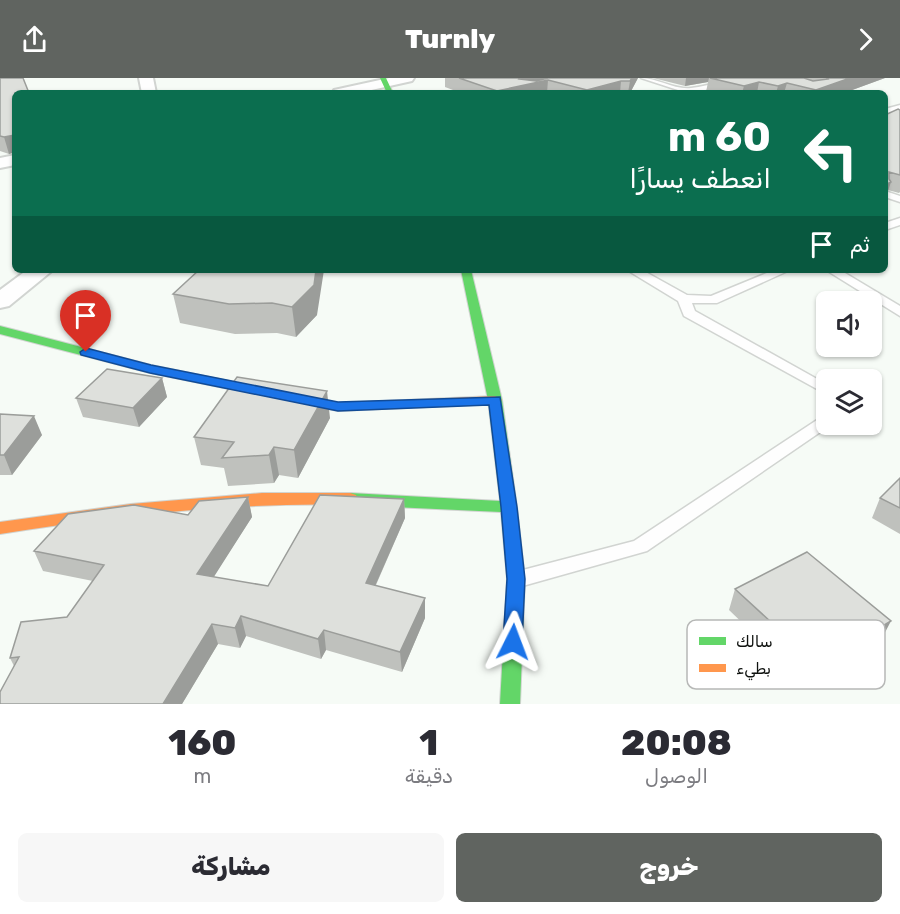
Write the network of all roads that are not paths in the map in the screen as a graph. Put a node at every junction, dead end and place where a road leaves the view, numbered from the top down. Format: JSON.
{"nodes":[{"id":1,"x":407,"y":78,"type":"edge"},
{"id":2,"x":644,"y":78,"type":"edge"},
{"id":3,"x":744,"y":78,"type":"edge"},
{"id":4,"x":386,"y":85,"type":"edge"},
{"id":5,"x":357,"y":90,"type":"edge"},
{"id":6,"x":682,"y":90,"type":"edge"},
{"id":7,"x":696,"y":90,"type":"edge"},
{"id":8,"x":38,"y":273,"type":"edge"},
{"id":9,"x":467,"y":273,"type":"edge"},
{"id":10,"x":638,"y":273,"type":"edge"},
{"id":11,"x":777,"y":273,"type":"edge"},
{"id":12,"x":837,"y":273,"type":"edge"},
{"id":13,"x":684,"y":299,"type":"junction"},
{"id":14,"x":0,"y":301,"type":"edge"},
{"id":15,"x":900,"y":312,"type":"edge"},
{"id":16,"x":0,"y":330,"type":"edge"},
{"id":17,"x":816,"y":384,"type":"edge"},
{"id":18,"x":495,"y":400,"type":"junction"},
{"id":19,"x":816,"y":427,"type":"edge"},
{"id":20,"x":509,"y":507,"type":"junction"},
{"id":21,"x":0,"y":528,"type":"edge"},
{"id":22,"x":516,"y":579,"type":"junction"},
{"id":23,"x":510,"y":704,"type":"edge"}],
"edges":[{"from":1,"to":4,"type":"street"},
{"from":2,"to":6,"type":"lane"},
{"from":3,"to":7,"type":"lane"},
{"from":4,"to":5,"type":"street"},
{"from":8,"to":14,"type":"street"},
{"from":9,"to":18,"type":"street"},
{"from":10,"to":13,"type":"lane"},
{"from":11,"to":13,"type":"lane"},
{"from":12,"to":15,"type":"lane"},
{"from":13,"to":17,"type":"lane"},
{"from":16,"to":18,"type":"street"},
{"from":18,"to":20,"type":"street"},
{"from":19,"to":22,"type":"lane"},
{"from":20,"to":21,"type":"street"},
{"from":20,"to":22,"type":"street"},
{"from":22,"to":23,"type":"street"}]}
